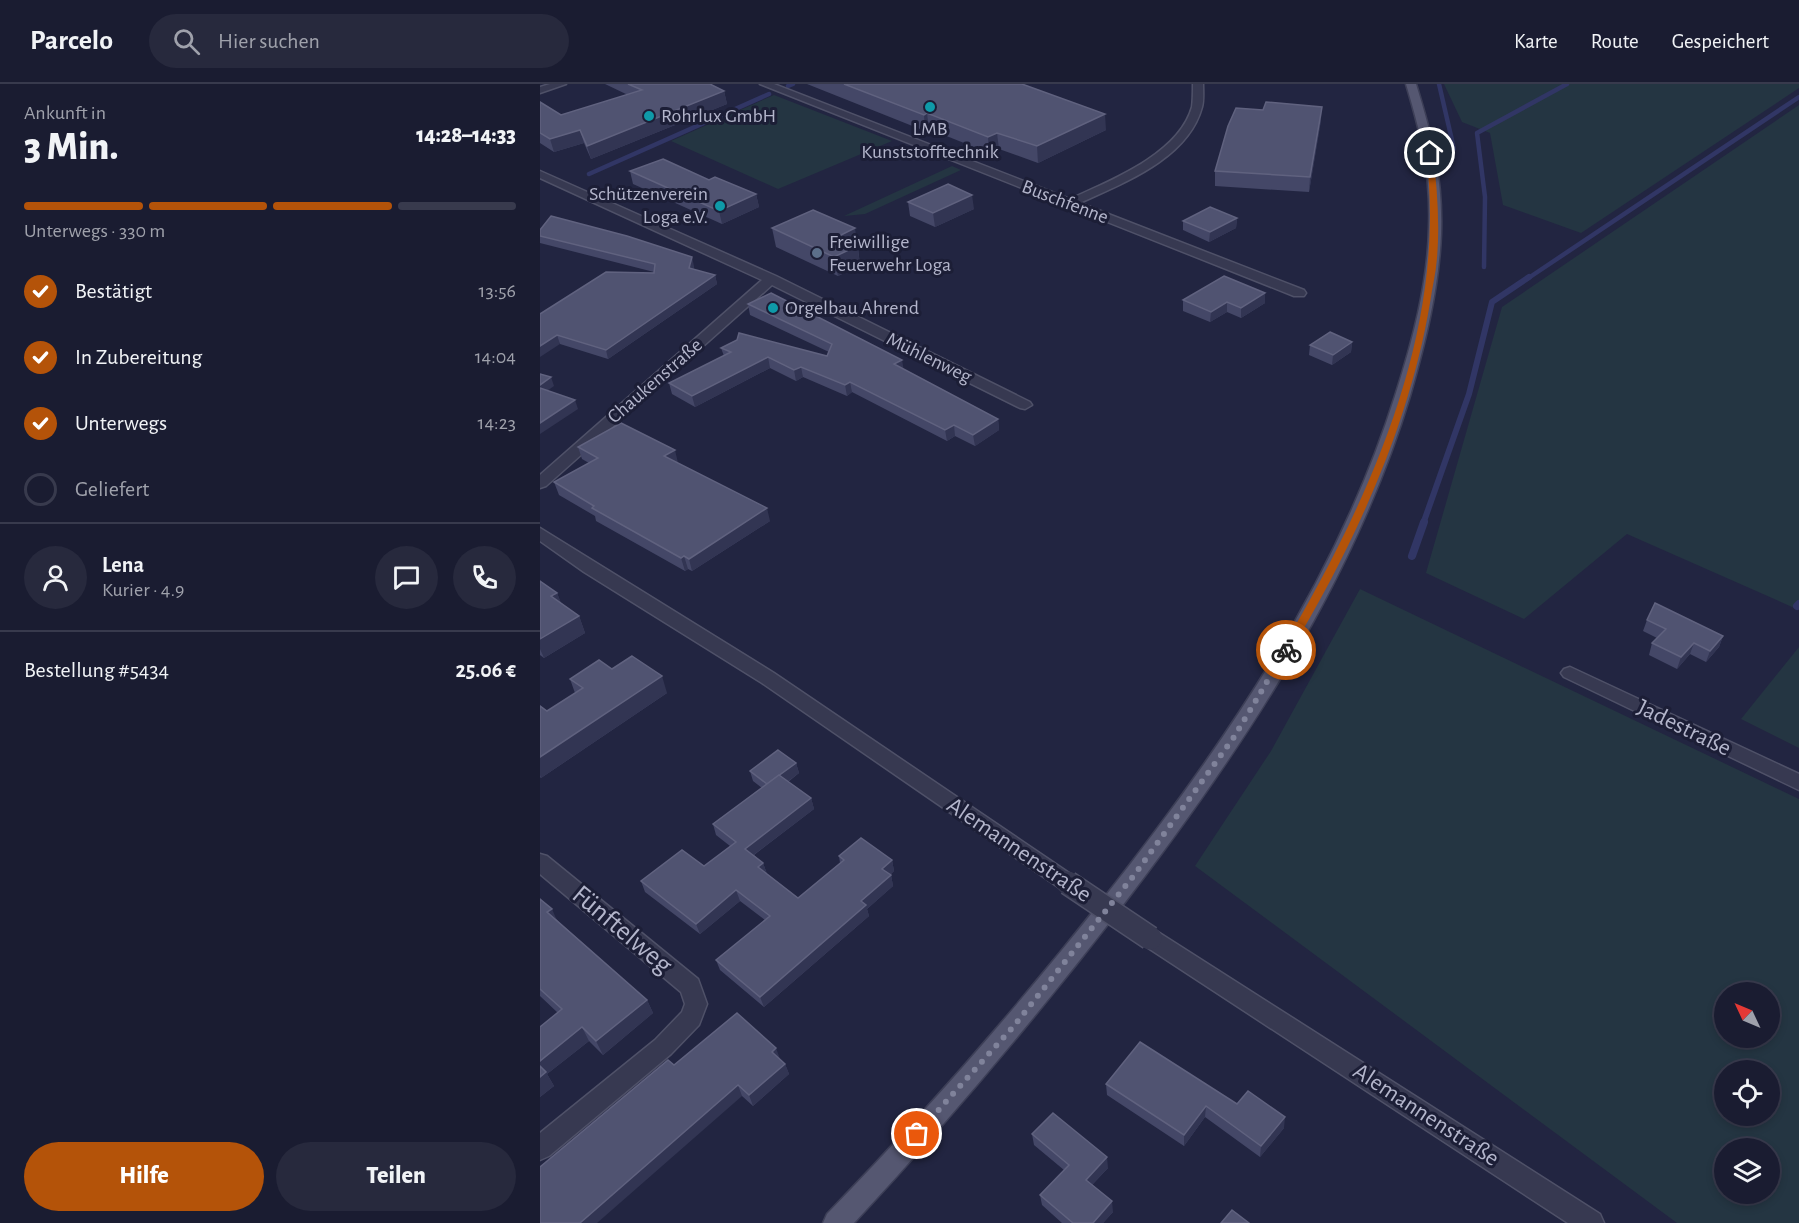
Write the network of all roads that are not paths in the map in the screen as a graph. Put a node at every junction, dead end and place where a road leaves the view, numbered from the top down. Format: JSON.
{"nodes":[{"id":1,"x":561,"y":84,"type":"edge"},
{"id":2,"x":765,"y":84,"type":"edge"},
{"id":3,"x":1198,"y":84,"type":"edge"},
{"id":4,"x":1411,"y":84,"type":"edge"},
{"id":5,"x":540,"y":90,"type":"edge"},
{"id":6,"x":540,"y":174,"type":"edge"},
{"id":7,"x":1069,"y":204,"type":"junction"},
{"id":8,"x":771,"y":279,"type":"junction"},
{"id":9,"x":1299,"y":293,"type":"dead end"},
{"id":10,"x":1025,"y":405,"type":"dead end"},
{"id":11,"x":540,"y":483,"type":"edge"},
{"id":12,"x":540,"y":533,"type":"edge"},
{"id":13,"x":1570,"y":673,"type":"dead end"},
{"id":14,"x":1799,"y":783,"type":"edge"},
{"id":15,"x":540,"y":862,"type":"edge"},
{"id":16,"x":540,"y":1148,"type":"edge"},
{"id":17,"x":836,"y":1223,"type":"edge"},
{"id":18,"x":1591,"y":1223,"type":"edge"}],
"edges":[{"from":1,"to":5,"type":"street"},
{"from":2,"to":7,"type":"street","name":"Buschfenne"},
{"from":3,"to":7,"type":"street"},
{"from":4,"to":17,"type":"main road"},
{"from":6,"to":8,"type":"street","name":"Mühlenweg"},
{"from":7,"to":9,"type":"street","name":"Buschfenne"},
{"from":8,"to":10,"type":"street","name":"Mühlenweg"},
{"from":8,"to":11,"type":"street","name":"Chaukenstraße"},
{"from":12,"to":18,"type":"street","name":"Alemannenstraße","bridge":true},
{"from":13,"to":14,"type":"street","name":"Jadestraße"},
{"from":15,"to":16,"type":"street","name":"Fünftelweg"}]}
